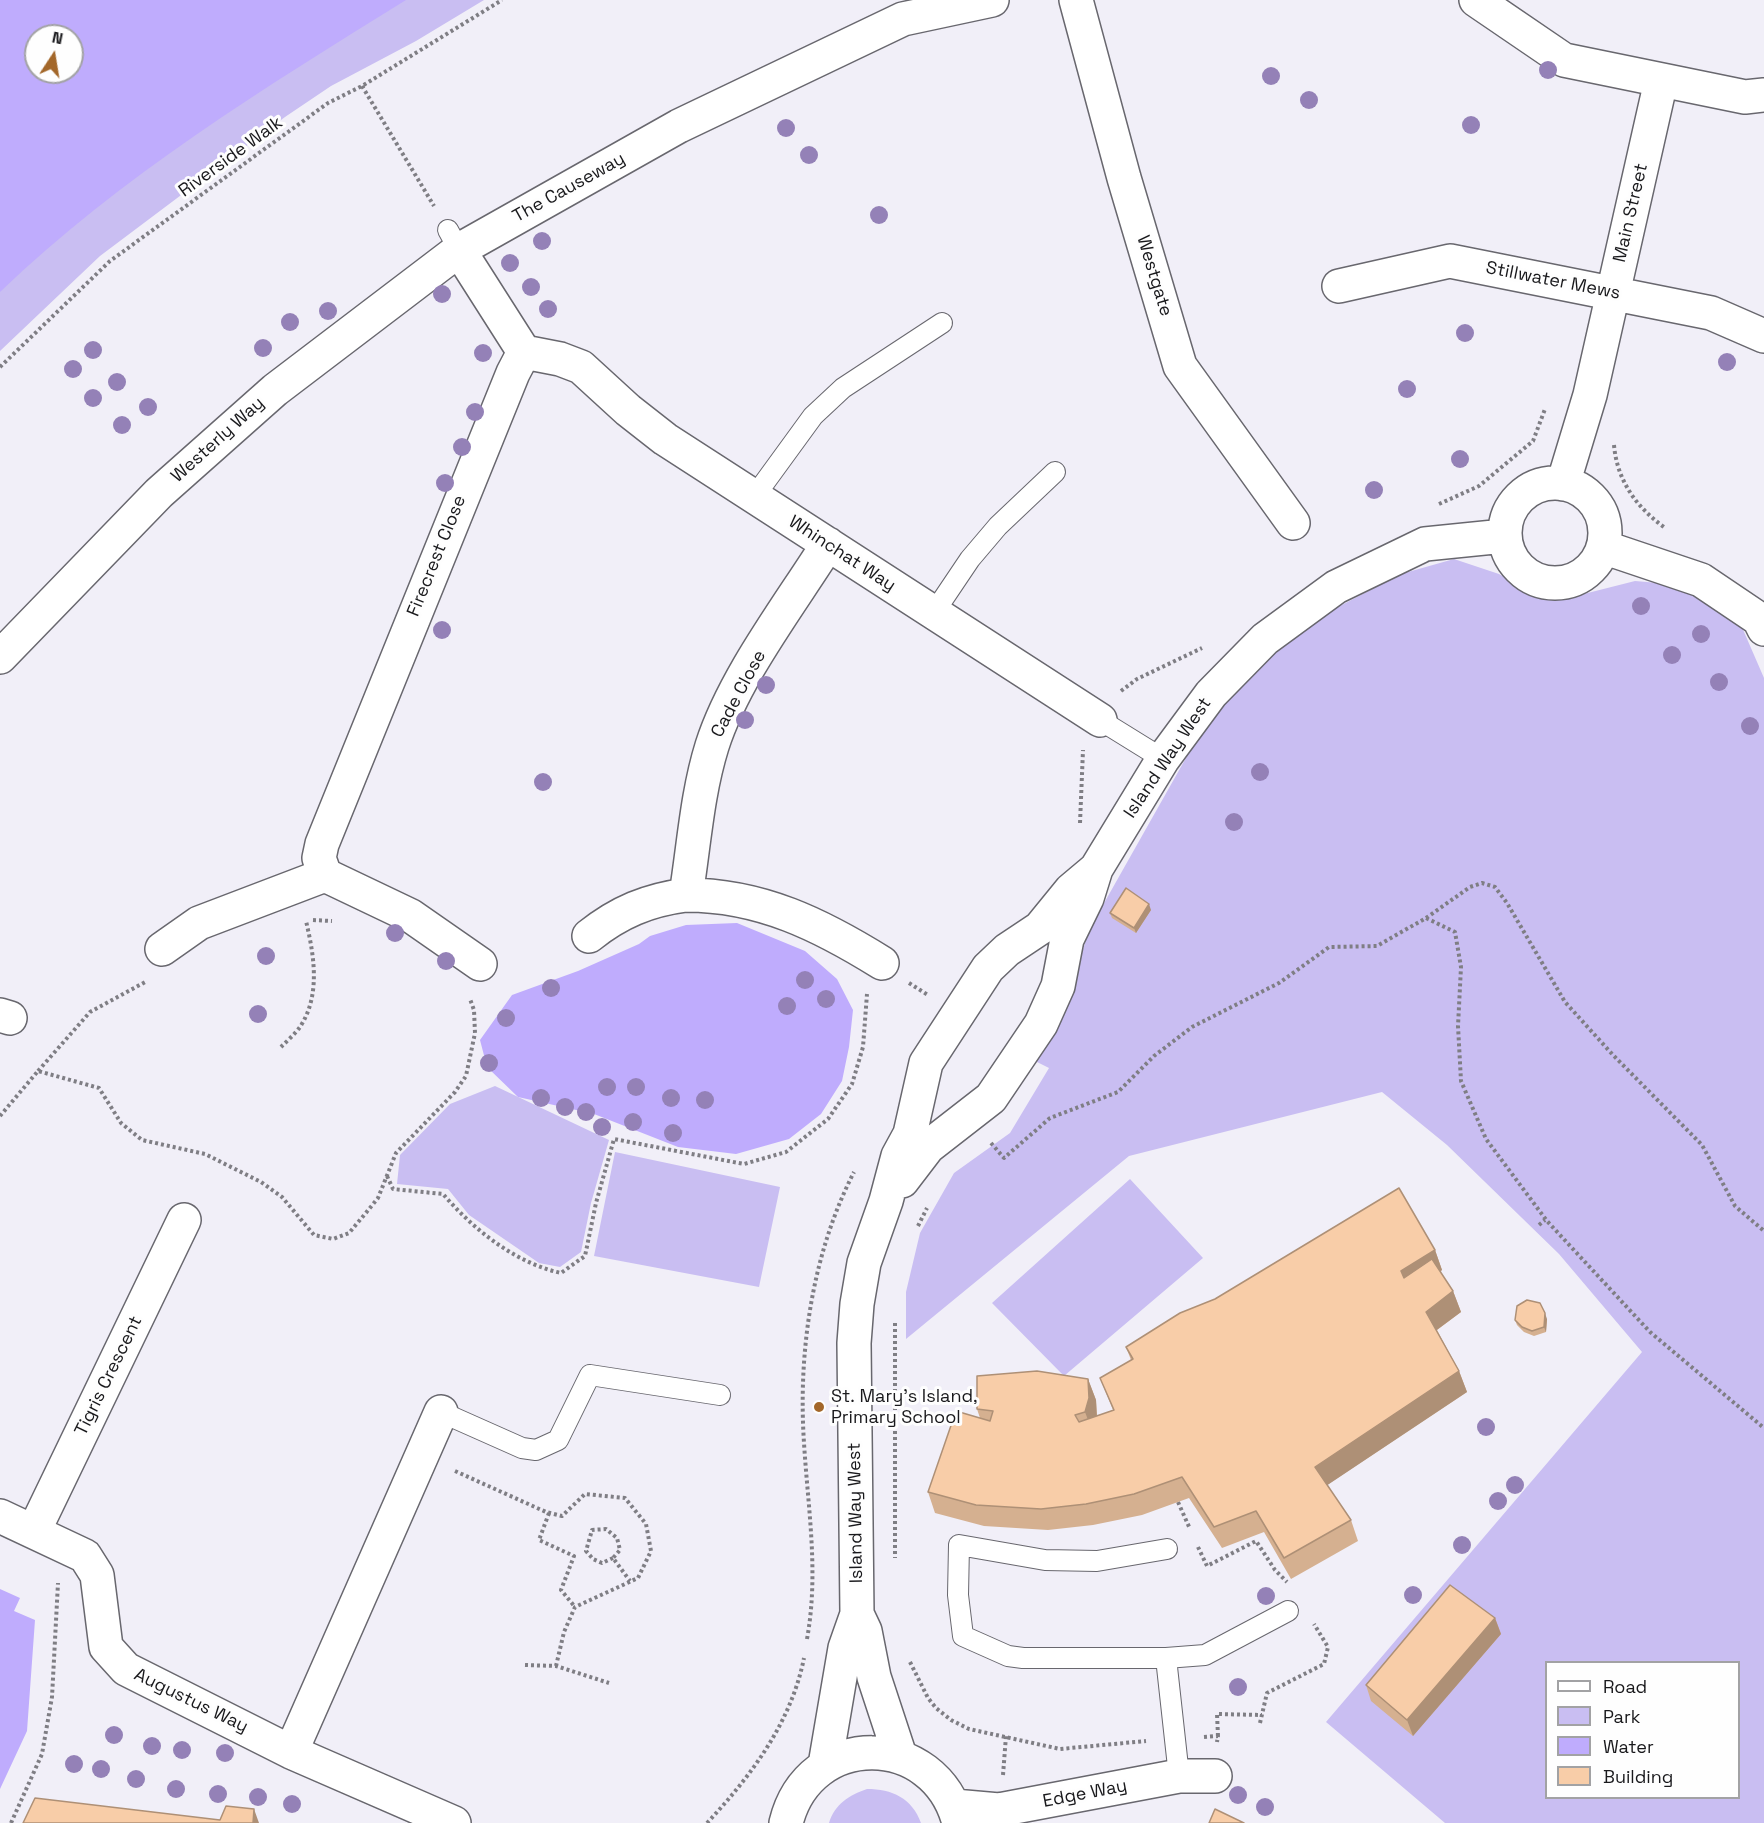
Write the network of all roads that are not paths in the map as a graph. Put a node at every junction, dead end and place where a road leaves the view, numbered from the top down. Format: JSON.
{"nodes":[{"id":1,"x":992,"y":0,"type":"edge"},
{"id":2,"x":1076,"y":0,"type":"edge"},
{"id":3,"x":1476,"y":0,"type":"edge"},
{"id":4,"x":1661,"y":81,"type":"junction"},
{"id":5,"x":1764,"y":95,"type":"edge"},
{"id":6,"x":454,"y":240,"type":"junction"},
{"id":7,"x":1339,"y":286,"type":"dead end"},
{"id":8,"x":1612,"y":292,"type":"junction"},
{"id":9,"x":942,"y":323,"type":"dead end"},
{"id":10,"x":1764,"y":336,"type":"edge"},
{"id":11,"x":524,"y":352,"type":"junction"},
{"id":12,"x":1055,"y":472,"type":"dead end"},
{"id":13,"x":1563,"y":484,"type":"junction"},
{"id":14,"x":754,"y":497,"type":"junction"},
{"id":15,"x":1293,"y":523,"type":"dead end"},
{"id":16,"x":1504,"y":536,"type":"junction"},
{"id":17,"x":828,"y":544,"type":"junction"},
{"id":18,"x":1603,"y":548,"type":"junction"},
{"id":19,"x":933,"y":614,"type":"junction"},
{"id":20,"x":1764,"y":629,"type":"edge"},
{"id":21,"x":0,"y":657,"type":"edge"},
{"id":22,"x":1100,"y":720,"type":"joint"},
{"id":23,"x":1163,"y":759,"type":"junction"},
{"id":24,"x":1096,"y":869,"type":"junction"},
{"id":25,"x":325,"y":875,"type":"junction"},
{"id":26,"x":686,"y":895,"type":"junction"},
{"id":27,"x":589,"y":936,"type":"dead end"},
{"id":28,"x":157,"y":964,"type":"road end"},
{"id":29,"x":480,"y":964,"type":"dead end"},
{"id":30,"x":884,"y":978,"type":"road end"},
{"id":31,"x":886,"y":1201,"type":"junction"},
{"id":32,"x":184,"y":1220,"type":"dead end"},
{"id":33,"x":720,"y":1395,"type":"dead end"},
{"id":34,"x":441,"y":1412,"type":"joint"},
{"id":35,"x":0,"y":1516,"type":"edge"},
{"id":36,"x":34,"y":1531,"type":"junction"},
{"id":37,"x":1167,"y":1549,"type":"dead end"},
{"id":38,"x":1288,"y":1611,"type":"dead end"},
{"id":39,"x":857,"y":1614,"type":"junction"},
{"id":40,"x":1166,"y":1658,"type":"junction"},
{"id":41,"x":291,"y":1752,"type":"junction"},
{"id":42,"x":900,"y":1756,"type":"junction"},
{"id":43,"x":825,"y":1765,"type":"junction"},
{"id":44,"x":1179,"y":1776,"type":"junction"},
{"id":45,"x":1215,"y":1776,"type":"road end"},
{"id":46,"x":957,"y":1814,"type":"edge"},
{"id":47,"x":454,"y":1823,"type":"edge"},
{"id":48,"x":786,"y":1823,"type":"edge"}],
"edges":[{"from":1,"to":6,"type":"street","name":"The Causeway"},
{"from":2,"to":15,"type":"street","name":"Westgate"},
{"from":3,"to":4,"type":"street"},
{"from":4,"to":5,"type":"street"},
{"from":4,"to":8,"type":"street","name":"Main Street"},
{"from":6,"to":11,"type":"street"},
{"from":6,"to":21,"type":"street","name":"Westerly Way"},
{"from":7,"to":8,"type":"street","name":"Stillwater Mews"},
{"from":8,"to":10,"type":"street","name":"Stillwater Mews"},
{"from":8,"to":13,"type":"street","name":"Main Street"},
{"from":9,"to":14,"type":"lane"},
{"from":11,"to":14,"type":"street","name":"Whinchat Way"},
{"from":11,"to":25,"type":"street","name":"Firecrest Close"},
{"from":12,"to":19,"type":"lane"},
{"from":13,"to":16,"type":"street"},
{"from":13,"to":18,"type":"street"},
{"from":14,"to":17,"type":"street","name":"Whinchat Way"},
{"from":16,"to":18,"type":"street"},
{"from":16,"to":23,"type":"street","name":"Island Way West"},
{"from":17,"to":19,"type":"street","name":"Whinchat Way"},
{"from":17,"to":26,"type":"street","name":"Cade Close"},
{"from":18,"to":20,"type":"street"},
{"from":19,"to":22,"type":"street","name":"Whinchat Way"},
{"from":22,"to":23,"type":"lane","name":"Whinchat Way"},
{"from":23,"to":24,"type":"street","name":"Island Way West"},
{"from":24,"to":31,"type":"street","name":"Island Way West"},
{"from":24,"to":31,"type":"street","name":"Island Way West"},
{"from":25,"to":28,"type":"street"},
{"from":25,"to":29,"type":"street"},
{"from":26,"to":27,"type":"street"},
{"from":26,"to":30,"type":"street"},
{"from":31,"to":39,"type":"street","name":"Island Way West"},
{"from":32,"to":36,"type":"street","name":"Tigris Crescent"},
{"from":33,"to":34,"type":"lane"},
{"from":34,"to":41,"type":"street"},
{"from":35,"to":36,"type":"street","name":"Augustus Way"},
{"from":36,"to":41,"type":"street","name":"Augustus Way"},
{"from":37,"to":40,"type":"lane"},
{"from":38,"to":40,"type":"lane"},
{"from":39,"to":42,"type":"street","name":"Island Way West"},
{"from":39,"to":43,"type":"street","name":"Island Way West"},
{"from":40,"to":44,"type":"lane"},
{"from":41,"to":47,"type":"street","name":"Augustus Way"},
{"from":42,"to":43,"type":"street"},
{"from":42,"to":46,"type":"street"},
{"from":43,"to":48,"type":"street"},
{"from":44,"to":45,"type":"street","name":"Edge Way"},
{"from":44,"to":46,"type":"street","name":"Edge Way"}]}
